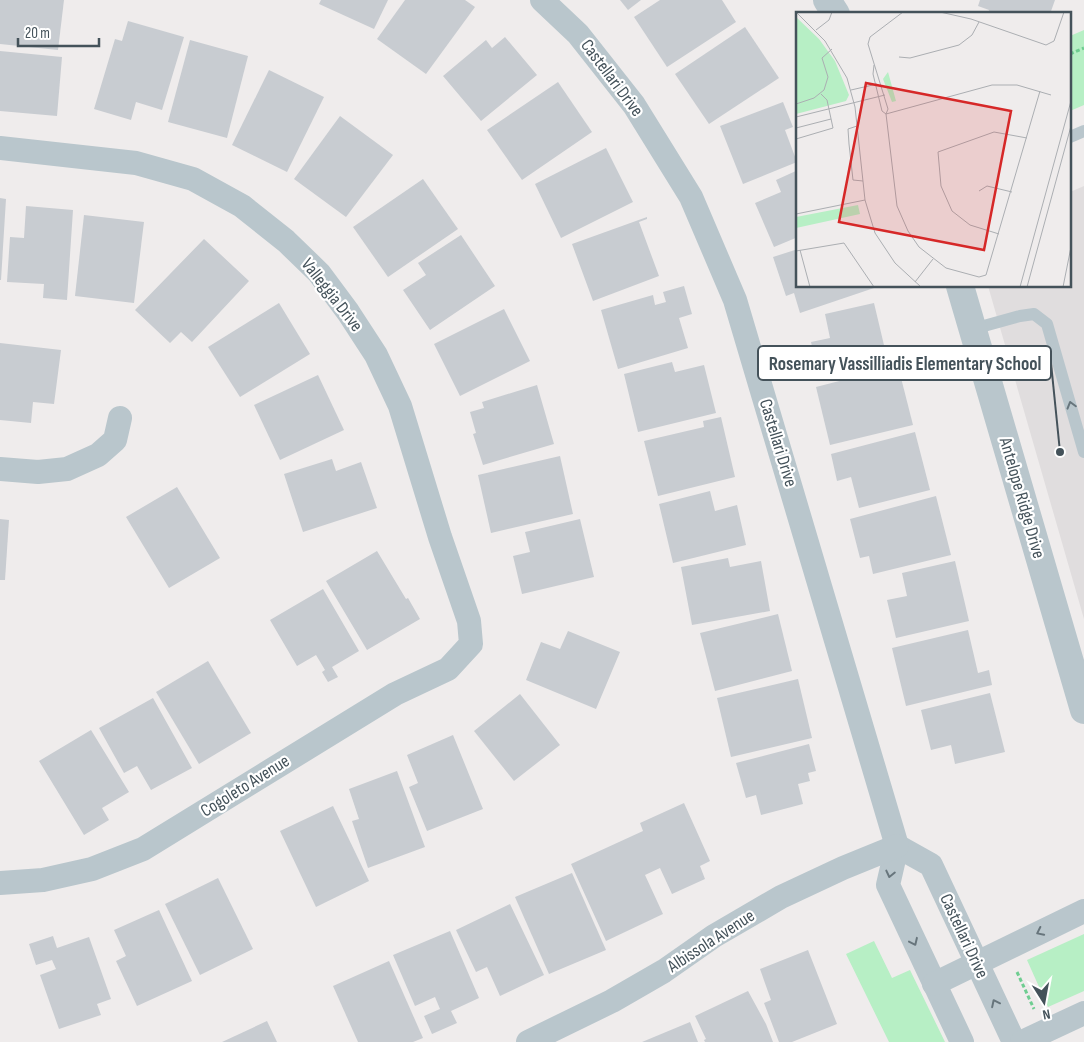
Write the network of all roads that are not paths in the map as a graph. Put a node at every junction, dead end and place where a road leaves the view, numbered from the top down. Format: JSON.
{"nodes":[{"id":1,"x":542,"y":0,"type":"edge"},
{"id":2,"x":827,"y":0,"type":"edge"},
{"id":3,"x":835,"y":12,"type":"edge"},
{"id":4,"x":1084,"y":131,"type":"edge"},
{"id":5,"x":1072,"y":136,"type":"edge"},
{"id":6,"x":0,"y":148,"type":"edge"},
{"id":7,"x":961,"y":288,"type":"edge"},
{"id":8,"x":973,"y":329,"type":"junction"},
{"id":9,"x":120,"y":418,"type":"dead end"},
{"id":10,"x":1084,"y":452,"type":"edge"},
{"id":11,"x":0,"y":469,"type":"edge"},
{"id":12,"x":470,"y":644,"type":"joint"},
{"id":13,"x":1084,"y":710,"type":"edge"},
{"id":14,"x":897,"y":846,"type":"junction"},
{"id":15,"x":0,"y":883,"type":"edge"},
{"id":16,"x":1084,"y":911,"type":"edge"},
{"id":17,"x":976,"y":964,"type":"junction"},
{"id":18,"x":934,"y":984,"type":"junction"},
{"id":19,"x":1084,"y":1013,"type":"edge"},
{"id":20,"x":528,"y":1042,"type":"edge"},
{"id":21,"x":962,"y":1042,"type":"edge"},
{"id":22,"x":1014,"y":1042,"type":"edge"},
{"id":23,"x":1022,"y":1042,"type":"edge"}],
"edges":[{"from":1,"to":14,"type":"street","name":"Castellari Drive"},
{"from":2,"to":3,"type":"street"},
{"from":4,"to":5,"type":"lane"},
{"from":6,"to":12,"type":"street","name":"Valleggia Drive"},
{"from":7,"to":8,"type":"street","name":"Antelope Ridge Drive"},
{"from":10,"to":8,"type":"lane","one_way":true},
{"from":8,"to":13,"type":"street","name":"Antelope Ridge Drive"},
{"from":9,"to":11,"type":"street"},
{"from":12,"to":15,"type":"street","name":"Cogoleto Avenue"},
{"from":14,"to":17,"type":"street","name":"Castellari Drive"},
{"from":14,"to":18,"type":"street","name":"Castellari Drive","one_way":true},
{"from":14,"to":20,"type":"street","name":"Albissola Avenue"},
{"from":16,"to":17,"type":"street","one_way":true},
{"from":17,"to":18,"type":"street"},
{"from":22,"to":17,"type":"street","name":"Castellari Drive","one_way":true},
{"from":18,"to":21,"type":"street","name":"Castellari Drive"},
{"from":19,"to":23,"type":"street"}]}
